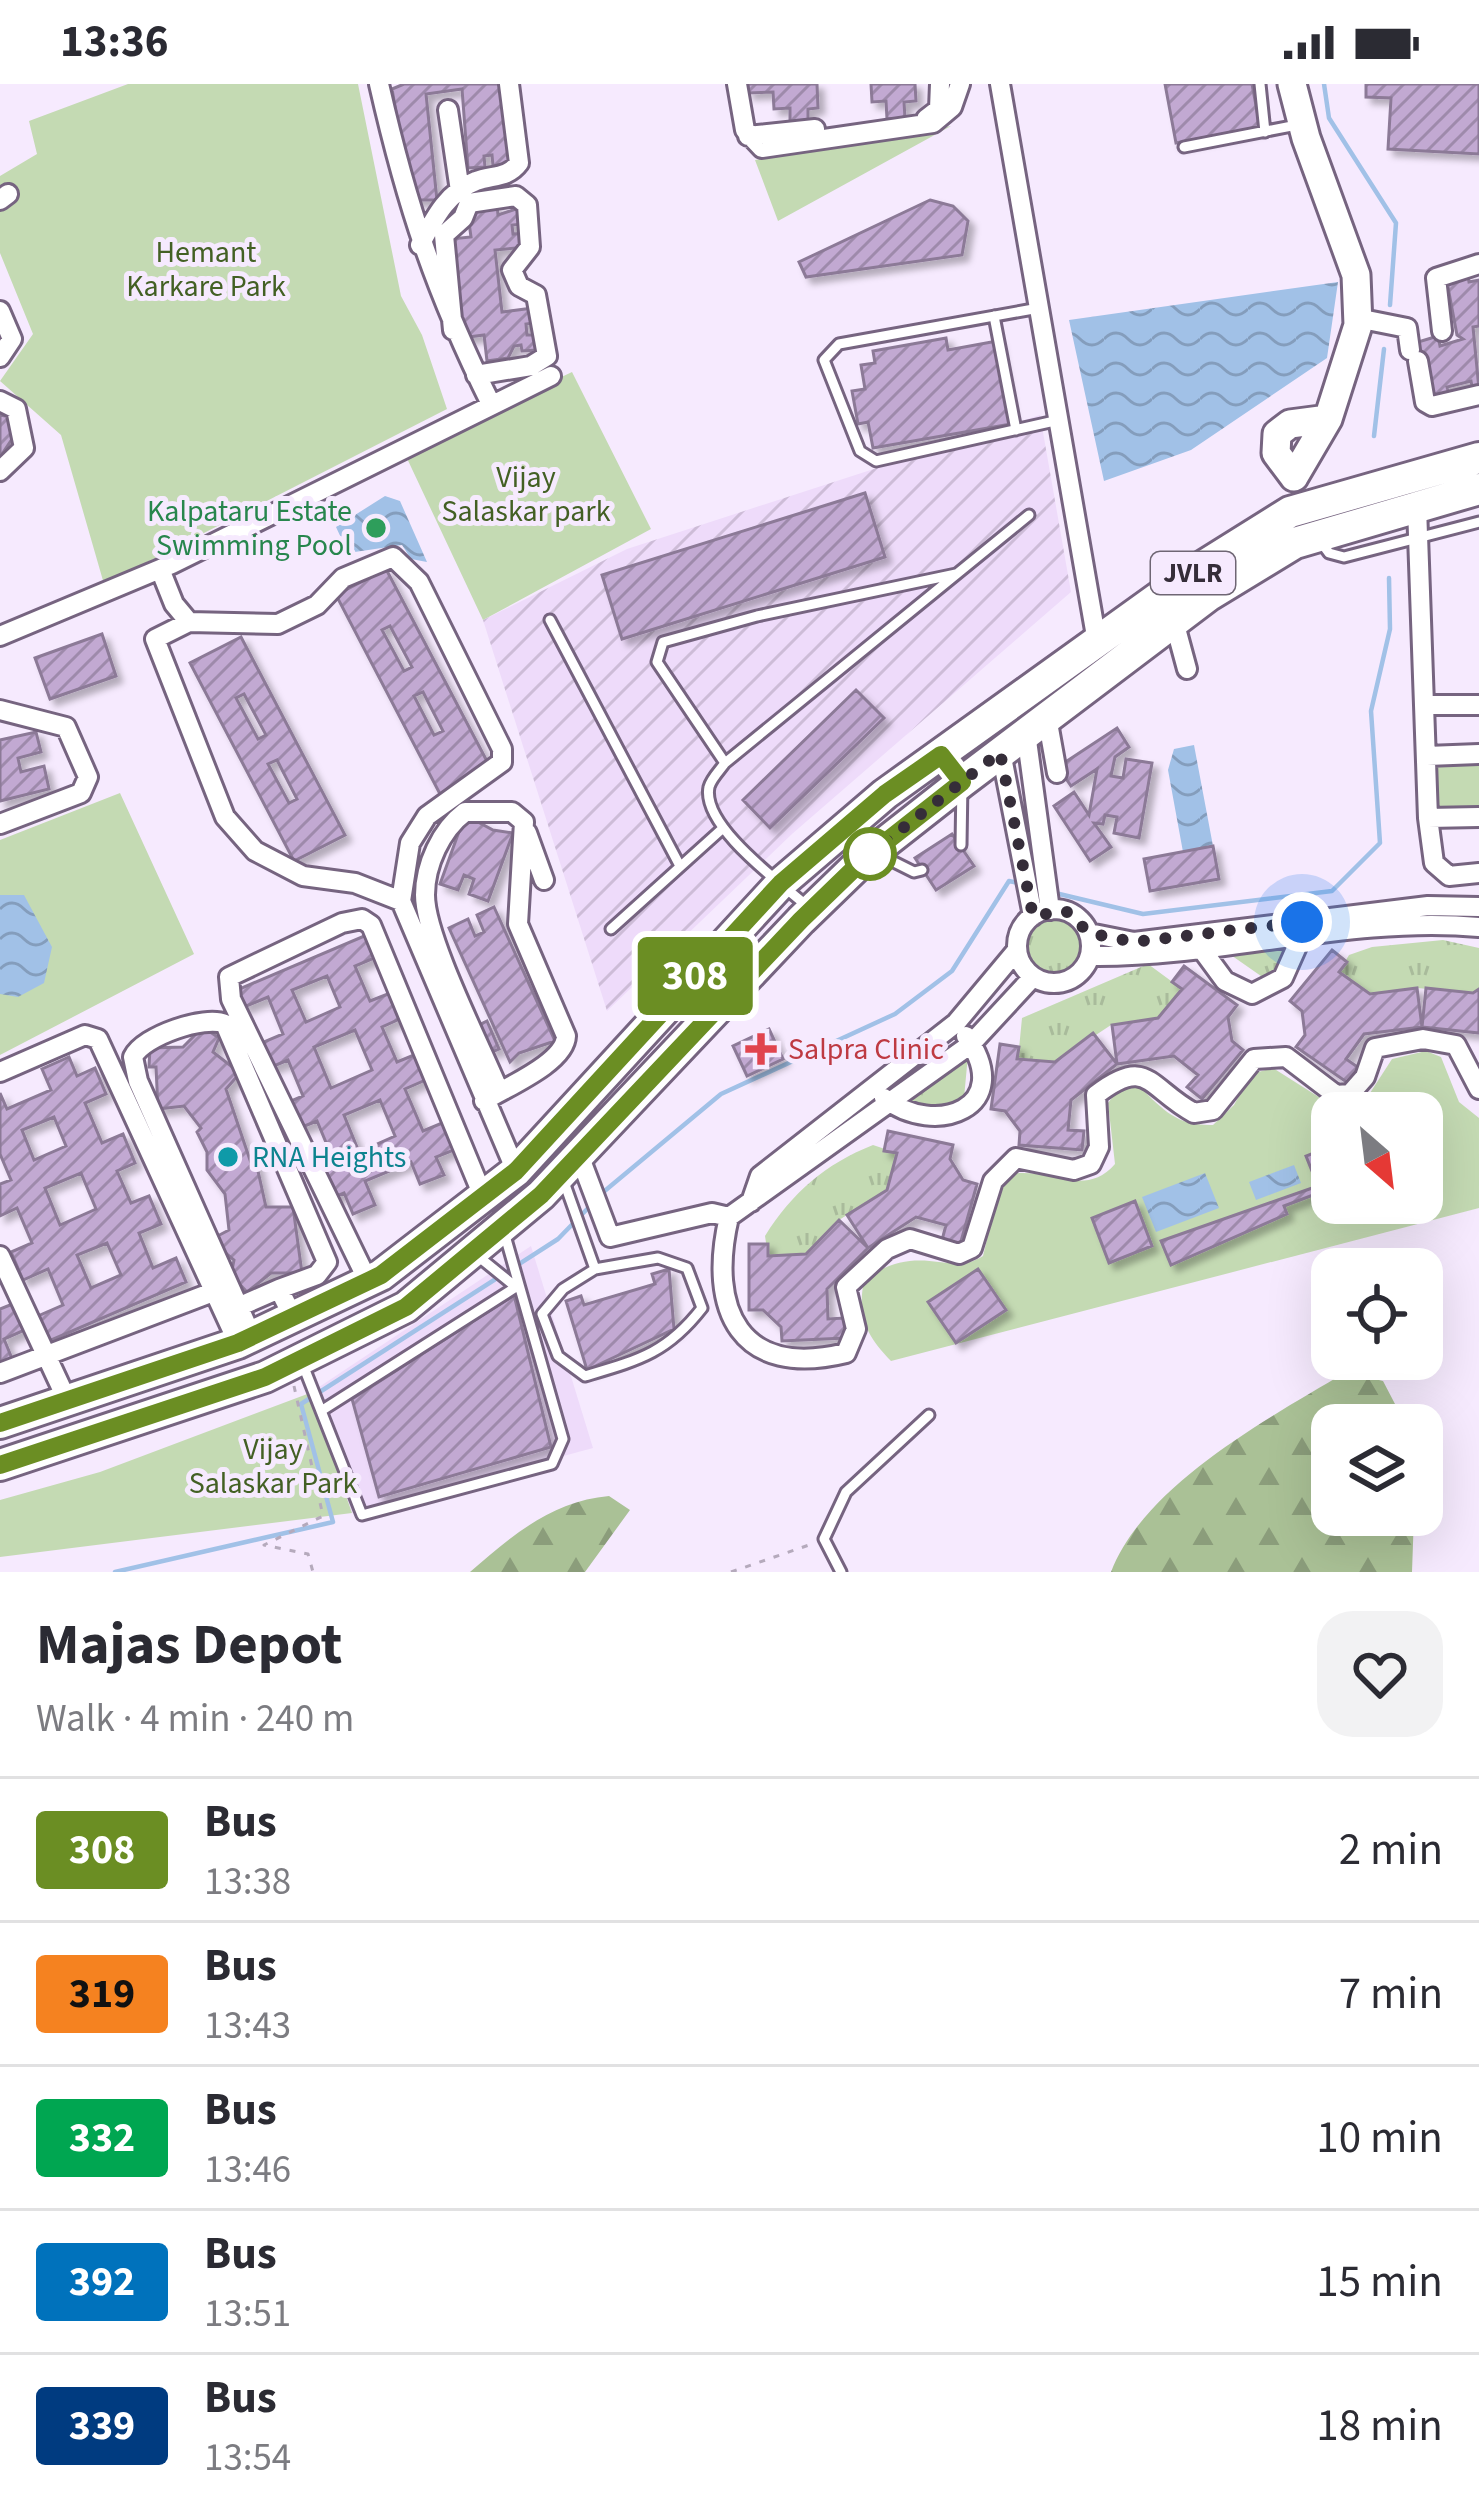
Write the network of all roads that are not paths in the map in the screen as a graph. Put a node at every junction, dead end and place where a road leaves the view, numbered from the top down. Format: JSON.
{"nodes":[{"id":1,"x":509,"y":84,"type":"edge"},
{"id":2,"x":737,"y":84,"type":"edge"},
{"id":3,"x":940,"y":84,"type":"edge"},
{"id":4,"x":958,"y":84,"type":"edge"},
{"id":5,"x":1000,"y":84,"type":"edge"},
{"id":6,"x":1260,"y":84,"type":"edge"},
{"id":7,"x":1292,"y":84,"type":"edge"},
{"id":8,"x":386,"y":86,"type":"edge"},
{"id":9,"x":448,"y":110,"type":"dead end"},
{"id":10,"x":1302,"y":124,"type":"junction"},
{"id":11,"x":1265,"y":131,"type":"junction"},
{"id":12,"x":748,"y":136,"type":"junction"},
{"id":13,"x":1184,"y":147,"type":"dead end"},
{"id":14,"x":460,"y":190,"type":"junction"},
{"id":15,"x":420,"y":245,"type":"junction"},
{"id":16,"x":1479,"y":264,"type":"edge"},
{"id":17,"x":1039,"y":308,"type":"junction"},
{"id":18,"x":0,"y":310,"type":"edge"},
{"id":19,"x":994,"y":316,"type":"junction"},
{"id":20,"x":1358,"y":318,"type":"junction"},
{"id":21,"x":453,"y":330,"type":"junction"},
{"id":22,"x":1421,"y":343,"type":"junction"},
{"id":23,"x":0,"y":357,"type":"edge"},
{"id":24,"x":476,"y":375,"type":"junction"},
{"id":25,"x":551,"y":376,"type":"dead end"},
{"id":26,"x":1479,"y":395,"type":"edge"},
{"id":27,"x":0,"y":401,"type":"edge"},
{"id":28,"x":490,"y":404,"type":"junction"},
{"id":29,"x":1328,"y":419,"type":"junction"},
{"id":30,"x":1059,"y":420,"type":"junction"},
{"id":31,"x":1016,"y":430,"type":"junction"},
{"id":32,"x":1479,"y":458,"type":"edge"},
{"id":33,"x":0,"y":471,"type":"edge"},
{"id":34,"x":1294,"y":477,"type":"junction"},
{"id":35,"x":1479,"y":490,"type":"edge"},
{"id":36,"x":1290,"y":512,"type":"junction"},
{"id":37,"x":1029,"y":515,"type":"dead end"},
{"id":38,"x":1479,"y":522,"type":"edge"},
{"id":39,"x":1418,"y":523,"type":"junction"},
{"id":40,"x":1307,"y":539,"type":"junction"},
{"id":41,"x":160,"y":569,"type":"junction"},
{"id":42,"x":958,"y":574,"type":"junction"},
{"id":43,"x":550,"y":620,"type":"dead end"},
{"id":44,"x":1174,"y":621,"type":"junction"},
{"id":45,"x":189,"y":622,"type":"junction"},
{"id":46,"x":2,"y":630,"type":"edge"},
{"id":47,"x":1097,"y":642,"type":"junction"},
{"id":48,"x":1186,"y":668,"type":"dead end"},
{"id":49,"x":1426,"y":705,"type":"junction"},
{"id":50,"x":1479,"y":706,"type":"edge"},
{"id":51,"x":0,"y":710,"type":"edge"},
{"id":52,"x":1036,"y":725,"type":"junction"},
{"id":53,"x":1000,"y":752,"type":"junction"},
{"id":54,"x":1479,"y":754,"type":"edge"},
{"id":55,"x":941,"y":755,"type":"junction"},
{"id":56,"x":1427,"y":756,"type":"junction"},
{"id":57,"x":725,"y":764,"type":"junction"},
{"id":58,"x":1057,"y":773,"type":"dead end"},
{"id":59,"x":962,"y":782,"type":"junction"},
{"id":60,"x":1479,"y":817,"type":"edge"},
{"id":61,"x":1428,"y":818,"type":"junction"},
{"id":62,"x":524,"y":822,"type":"junction"},
{"id":63,"x":0,"y":824,"type":"edge"},
{"id":64,"x":722,"y":829,"type":"junction"},
{"id":65,"x":961,"y":845,"type":"dead end"},
{"id":66,"x":874,"y":851,"type":"junction"},
{"id":67,"x":680,"y":866,"type":"junction"},
{"id":68,"x":922,"y":870,"type":"dead end"},
{"id":69,"x":1479,"y":873,"type":"edge"},
{"id":70,"x":544,"y":880,"type":"dead end"},
{"id":71,"x":781,"y":883,"type":"junction"},
{"id":72,"x":1040,"y":898,"type":"junction"},
{"id":73,"x":400,"y":902,"type":"junction"},
{"id":74,"x":1479,"y":908,"type":"edge"},
{"id":75,"x":812,"y":910,"type":"junction"},
{"id":76,"x":1479,"y":927,"type":"edge"},
{"id":77,"x":611,"y":929,"type":"dead end"},
{"id":78,"x":1303,"y":930,"type":"junction"},
{"id":79,"x":1089,"y":933,"type":"junction"},
{"id":80,"x":1200,"y":945,"type":"junction"},
{"id":81,"x":1017,"y":950,"type":"junction"},
{"id":82,"x":1090,"y":956,"type":"junction"},
{"id":83,"x":1033,"y":977,"type":"junction"},
{"id":84,"x":956,"y":1023,"type":"junction"},
{"id":85,"x":971,"y":1044,"type":"junction"},
{"id":86,"x":0,"y":1072,"type":"edge"},
{"id":87,"x":873,"y":1085,"type":"junction"},
{"id":88,"x":1479,"y":1088,"type":"edge"},
{"id":89,"x":492,"y":1096,"type":"junction"},
{"id":90,"x":888,"y":1103,"type":"junction"},
{"id":91,"x":570,"y":1165,"type":"junction"},
{"id":92,"x":516,"y":1171,"type":"junction"},
{"id":93,"x":483,"y":1196,"type":"junction"},
{"id":94,"x":752,"y":1202,"type":"junction"},
{"id":95,"x":729,"y":1217,"type":"junction"},
{"id":96,"x":503,"y":1227,"type":"junction"},
{"id":97,"x":473,"y":1251,"type":"junction"},
{"id":98,"x":0,"y":1256,"type":"edge"},
{"id":99,"x":595,"y":1269,"type":"junction"},
{"id":100,"x":368,"y":1281,"type":"junction"},
{"id":101,"x":517,"y":1287,"type":"junction"},
{"id":102,"x":213,"y":1292,"type":"junction"},
{"id":103,"x":722,"y":1292,"type":"junction"},
{"id":104,"x":286,"y":1303,"type":"junction"},
{"id":105,"x":238,"y":1307,"type":"junction"},
{"id":106,"x":741,"y":1310,"type":"dead end"},
{"id":107,"x":245,"y":1340,"type":"junction"},
{"id":108,"x":43,"y":1355,"type":"junction"},
{"id":109,"x":300,"y":1370,"type":"junction"},
{"id":110,"x":0,"y":1373,"type":"edge"},
{"id":111,"x":67,"y":1400,"type":"junction"},
{"id":112,"x":321,"y":1411,"type":"junction"},
{"id":113,"x":929,"y":1415,"type":"dead end"},
{"id":114,"x":0,"y":1423,"type":"edge"},
{"id":115,"x":0,"y":1465,"type":"edge"},
{"id":116,"x":841,"y":1572,"type":"edge"}],
"edges":[{"from":1,"to":14,"type":"street"},
{"from":2,"to":12,"type":"street"},
{"from":3,"to":12,"type":"street"},
{"from":4,"to":12,"type":"street"},
{"from":5,"to":17,"type":"street"},
{"from":6,"to":11,"type":"lane"},
{"from":7,"to":10,"type":"main road"},
{"from":8,"to":15,"type":"street"},
{"from":9,"to":14,"type":"street"},
{"from":10,"to":11,"type":"lane"},
{"from":10,"to":20,"type":"main road"},
{"from":11,"to":13,"type":"lane"},
{"from":14,"to":15,"type":"street"},
{"from":15,"to":21,"type":"street"},
{"from":16,"to":22,"type":"street"},
{"from":17,"to":19,"type":"lane"},
{"from":17,"to":30,"type":"street"},
{"from":18,"to":23,"type":"street"},
{"from":19,"to":31,"type":"lane"},
{"from":19,"to":31,"type":"lane"},
{"from":20,"to":22,"type":"street"},
{"from":20,"to":29,"type":"main road"},
{"from":21,"to":24,"type":"street"},
{"from":21,"to":24,"type":"street"},
{"from":22,"to":26,"type":"street"},
{"from":24,"to":28,"type":"street"},
{"from":25,"to":28,"type":"street"},
{"from":27,"to":33,"type":"street"},
{"from":28,"to":41,"type":"street"},
{"from":29,"to":34,"type":"main road"},
{"from":29,"to":34,"type":"main road"},
{"from":30,"to":31,"type":"lane"},
{"from":30,"to":47,"type":"street"},
{"from":32,"to":36,"type":"main road","number":"JVLR"},
{"from":34,"to":36,"type":"main road"},
{"from":35,"to":39,"type":"main road","number":"JVLR"},
{"from":36,"to":40,"type":"main road"},
{"from":36,"to":47,"type":"main road","number":"JVLR"},
{"from":37,"to":42,"type":"lane"},
{"from":38,"to":39,"type":"lane"},
{"from":39,"to":40,"type":"main road","number":"JVLR"},
{"from":39,"to":49,"type":"street"},
{"from":40,"to":44,"type":"main road","number":"JVLR"},
{"from":41,"to":45,"type":"street"},
{"from":41,"to":46,"type":"street"},
{"from":42,"to":57,"type":"lane"},
{"from":42,"to":57,"type":"lane"},
{"from":43,"to":67,"type":"lane"},
{"from":44,"to":48,"type":"street"},
{"from":44,"to":52,"type":"main road","number":"JVLR"},
{"from":45,"to":73,"type":"street"},
{"from":45,"to":73,"type":"street"},
{"from":47,"to":55,"type":"main road","number":"JVLR"},
{"from":49,"to":50,"type":"street"},
{"from":49,"to":56,"type":"street"},
{"from":51,"to":63,"type":"street"},
{"from":52,"to":53,"type":"main road","number":"JVLR"},
{"from":52,"to":58,"type":"street"},
{"from":52,"to":72,"type":"street"},
{"from":53,"to":59,"type":"main road","number":"JVLR"},
{"from":53,"to":72,"type":"street"},
{"from":54,"to":56,"type":"street"},
{"from":55,"to":59,"type":"lane"},
{"from":55,"to":71,"type":"main road","number":"JVLR"},
{"from":56,"to":61,"type":"street"},
{"from":57,"to":64,"type":"lane"},
{"from":59,"to":65,"type":"lane"},
{"from":59,"to":66,"type":"main road","number":"JVLR"},
{"from":60,"to":61,"type":"street"},
{"from":61,"to":69,"type":"street"},
{"from":62,"to":70,"type":"street"},
{"from":62,"to":89,"type":"street"},
{"from":62,"to":89,"type":"street"},
{"from":64,"to":67,"type":"lane"},
{"from":64,"to":71,"type":"lane"},
{"from":66,"to":68,"type":"lane"},
{"from":66,"to":75,"type":"main road","number":"JVLR"},
{"from":67,"to":77,"type":"lane"},
{"from":71,"to":75,"type":"lane"},
{"from":71,"to":92,"type":"main road","number":"JVLR"},
{"from":72,"to":79,"type":"street"},
{"from":72,"to":81,"type":"street"},
{"from":73,"to":89,"type":"street"},
{"from":74,"to":78,"type":"street"},
{"from":75,"to":91,"type":"main road","number":"JVLR"},
{"from":76,"to":78,"type":"street"},
{"from":78,"to":80,"type":"street"},
{"from":78,"to":80,"type":"street"},
{"from":79,"to":80,"type":"street"},
{"from":79,"to":82,"type":"street"},
{"from":80,"to":82,"type":"street"},
{"from":81,"to":83,"type":"street"},
{"from":81,"to":84,"type":"street"},
{"from":82,"to":83,"type":"street"},
{"from":83,"to":85,"type":"street"},
{"from":84,"to":85,"type":"street"},
{"from":84,"to":87,"type":"street"},
{"from":85,"to":90,"type":"street"},
{"from":85,"to":90,"type":"street"},
{"from":86,"to":102,"type":"street"},
{"from":87,"to":90,"type":"street"},
{"from":87,"to":94,"type":"street"},
{"from":88,"to":103,"type":"street"},
{"from":89,"to":92,"type":"street"},
{"from":90,"to":94,"type":"street"},
{"from":91,"to":95,"type":"street"},
{"from":91,"to":96,"type":"main road","number":"JVLR"},
{"from":91,"to":99,"type":"lane"},
{"from":92,"to":93,"type":"main road","number":"JVLR"},
{"from":93,"to":100,"type":"main road","number":"JVLR"},
{"from":93,"to":100,"type":"street"},
{"from":94,"to":95,"type":"street"},
{"from":95,"to":103,"type":"street"},
{"from":96,"to":97,"type":"main road","number":"JVLR"},
{"from":96,"to":101,"type":"lane"},
{"from":97,"to":101,"type":"lane"},
{"from":97,"to":109,"type":"main road","number":"JVLR"},
{"from":98,"to":108,"type":"street"},
{"from":99,"to":99,"type":"lane"},
{"from":100,"to":104,"type":"main road","number":"JVLR"},
{"from":101,"to":112,"type":"lane"},
{"from":101,"to":112,"type":"lane"},
{"from":102,"to":107,"type":"street"},
{"from":102,"to":108,"type":"street"},
{"from":103,"to":106,"type":"street"},
{"from":104,"to":105,"type":"street"},
{"from":104,"to":105,"type":"street"},
{"from":104,"to":107,"type":"main road","number":"JVLR"},
{"from":105,"to":107,"type":"street"},
{"from":107,"to":111,"type":"main road","number":"JVLR"},
{"from":108,"to":110,"type":"street"},
{"from":108,"to":111,"type":"street"},
{"from":109,"to":112,"type":"lane"},
{"from":109,"to":115,"type":"main road","number":"JVLR"},
{"from":111,"to":114,"type":"main road","number":"JVLR"},
{"from":113,"to":116,"type":"lane"}]}
